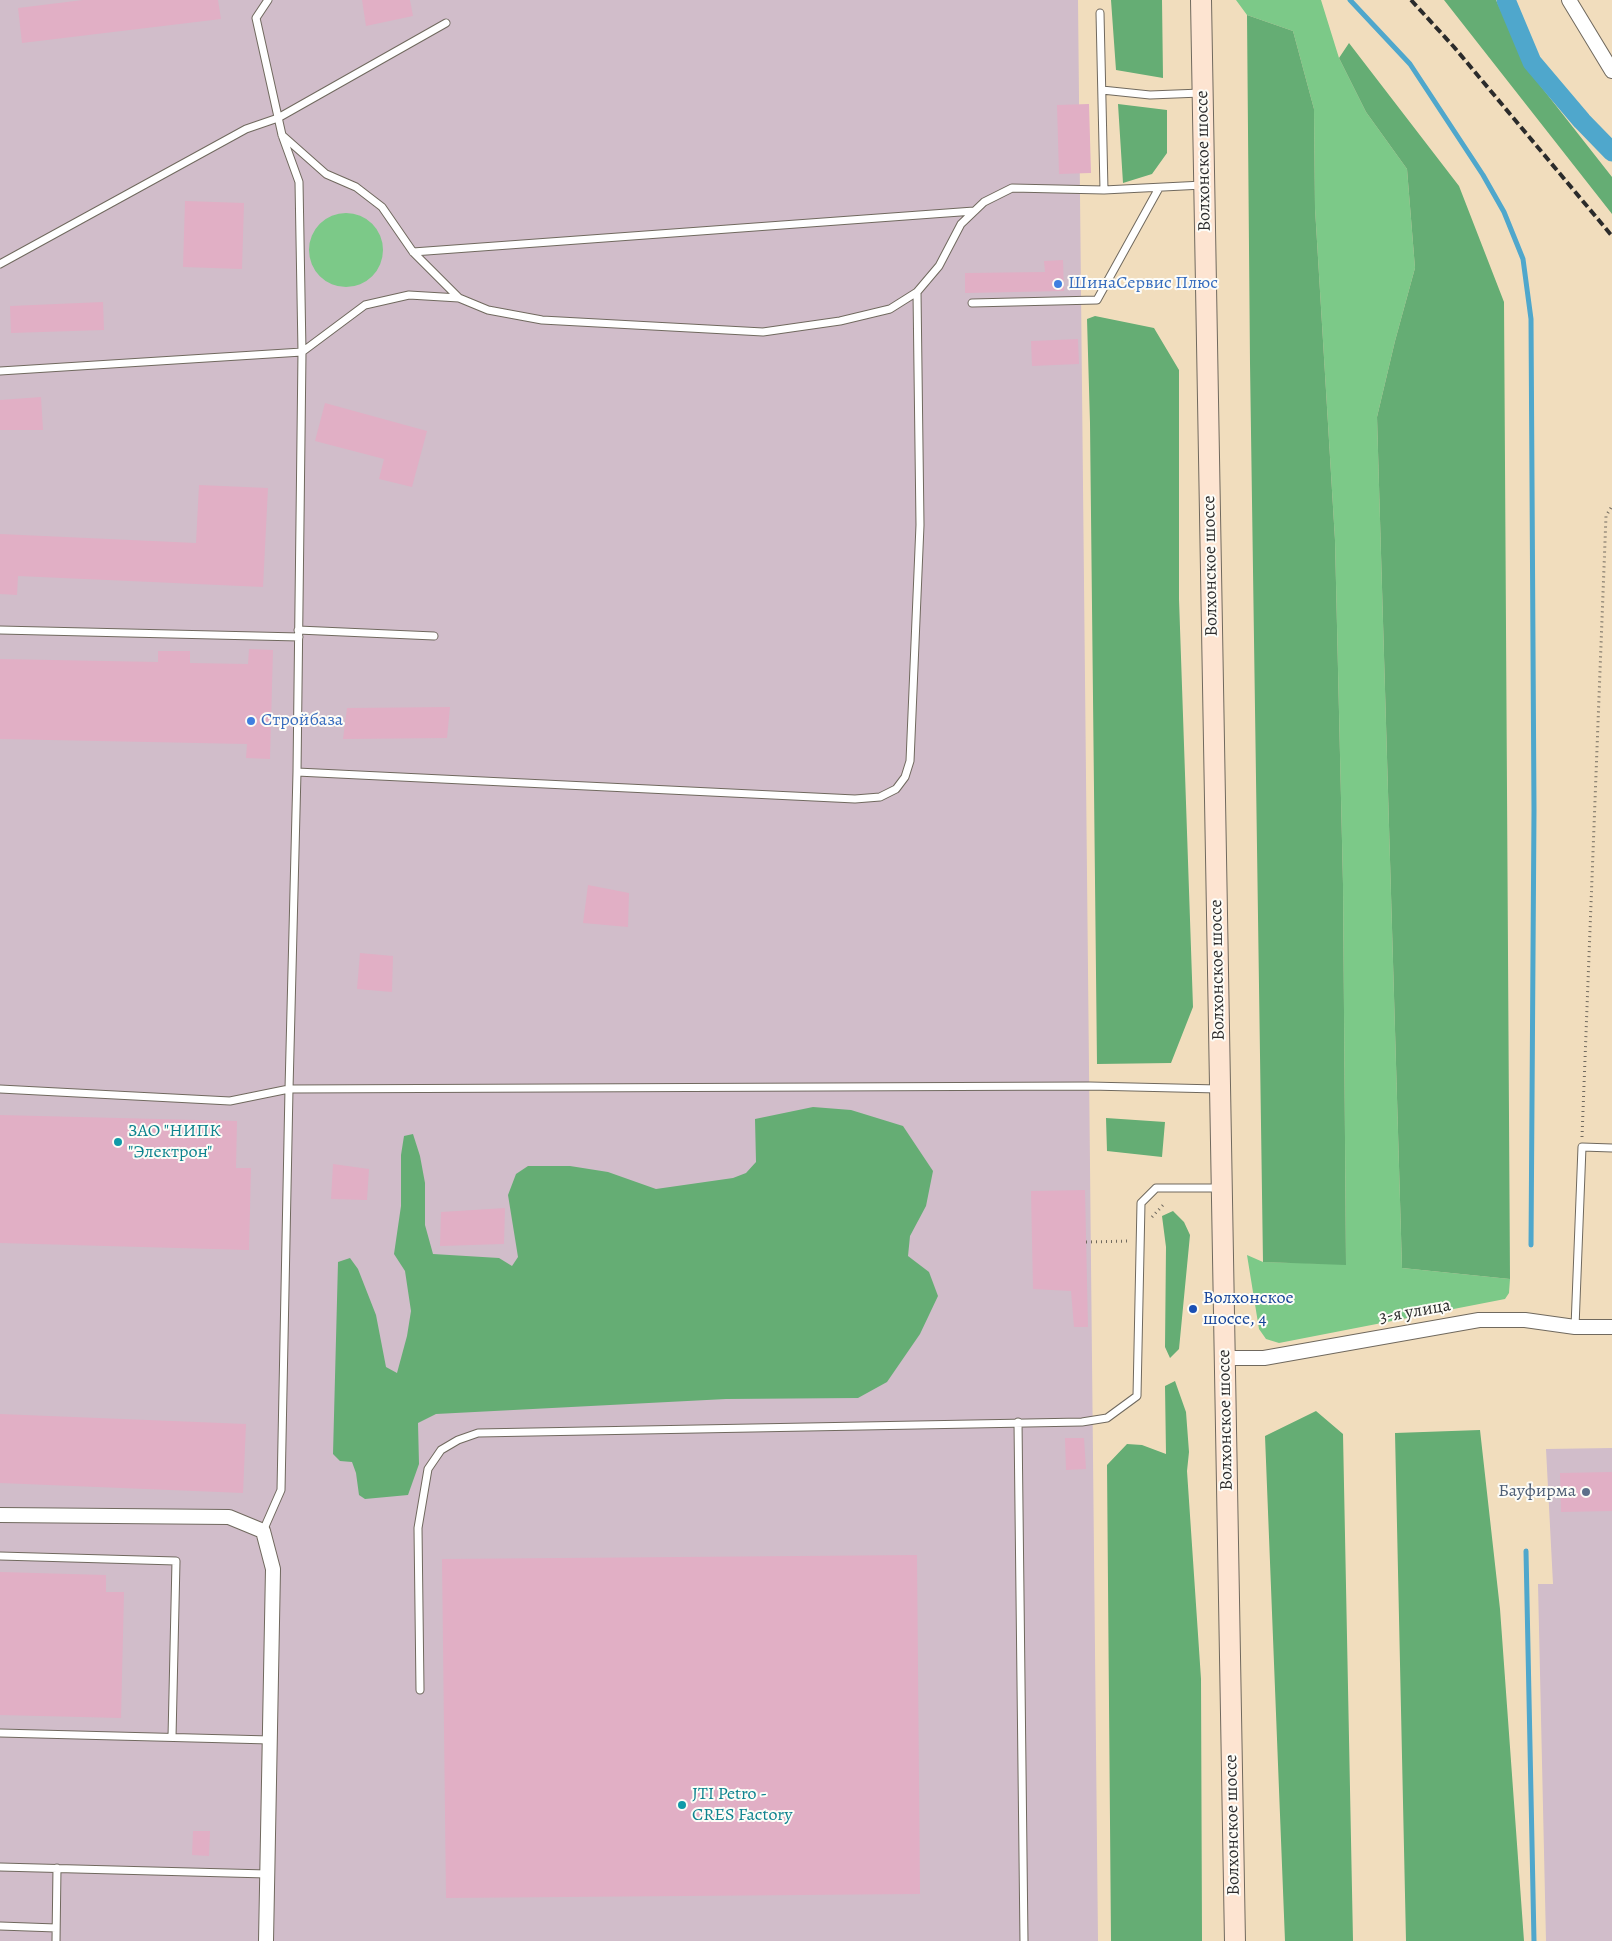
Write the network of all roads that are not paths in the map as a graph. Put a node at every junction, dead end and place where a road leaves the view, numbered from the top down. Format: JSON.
{"nodes":[{"id":1,"x":268,"y":0,"type":"edge"},
{"id":2,"x":1201,"y":0,"type":"edge"},
{"id":3,"x":1569,"y":0,"type":"edge"},
{"id":4,"x":1100,"y":13,"type":"dead end"},
{"id":5,"x":446,"y":23,"type":"dead end"},
{"id":6,"x":1612,"y":71,"type":"edge"},
{"id":7,"x":1102,"y":90,"type":"junction"},
{"id":8,"x":1202,"y":93,"type":"junction"},
{"id":9,"x":278,"y":118,"type":"junction"},
{"id":10,"x":282,"y":135,"type":"junction"},
{"id":11,"x":1203,"y":185,"type":"junction"},
{"id":12,"x":1159,"y":188,"type":"junction"},
{"id":13,"x":1104,"y":190,"type":"junction"},
{"id":14,"x":975,"y":212,"type":"junction"},
{"id":15,"x":414,"y":252,"type":"junction"},
{"id":16,"x":0,"y":264,"type":"edge"},
{"id":17,"x":917,"y":292,"type":"junction"},
{"id":18,"x":460,"y":298,"type":"junction"},
{"id":19,"x":972,"y":303,"type":"dead end"},
{"id":20,"x":302,"y":352,"type":"junction"},
{"id":21,"x":0,"y":371,"type":"edge"},
{"id":22,"x":0,"y":630,"type":"edge"},
{"id":23,"x":298,"y":634,"type":"junction"},
{"id":24,"x":434,"y":636,"type":"dead end"},
{"id":25,"x":297,"y":772,"type":"junction"},
{"id":26,"x":0,"y":1089,"type":"edge"},
{"id":27,"x":289,"y":1089,"type":"junction"},
{"id":28,"x":1220,"y":1089,"type":"junction"},
{"id":29,"x":1612,"y":1148,"type":"edge"},
{"id":30,"x":1222,"y":1188,"type":"junction"},
{"id":31,"x":1575,"y":1327,"type":"junction"},
{"id":32,"x":1612,"y":1327,"type":"edge"},
{"id":33,"x":1225,"y":1358,"type":"junction"},
{"id":34,"x":1018,"y":1422,"type":"junction"},
{"id":35,"x":0,"y":1515,"type":"edge"},
{"id":36,"x":263,"y":1531,"type":"junction"},
{"id":37,"x":0,"y":1556,"type":"edge"},
{"id":38,"x":420,"y":1690,"type":"dead end"},
{"id":39,"x":0,"y":1733,"type":"edge"},
{"id":40,"x":172,"y":1737,"type":"junction"},
{"id":41,"x":270,"y":1740,"type":"junction"},
{"id":42,"x":0,"y":1867,"type":"edge"},
{"id":43,"x":57,"y":1868,"type":"junction"},
{"id":44,"x":268,"y":1874,"type":"junction"},
{"id":45,"x":0,"y":1926,"type":"edge"},
{"id":46,"x":56,"y":1928,"type":"junction"},
{"id":47,"x":56,"y":1941,"type":"edge"},
{"id":48,"x":266,"y":1941,"type":"edge"},
{"id":49,"x":1024,"y":1941,"type":"edge"},
{"id":50,"x":1235,"y":1941,"type":"edge"}],
"edges":[{"from":1,"to":9,"type":"lane"},
{"from":2,"to":8,"type":"main road","name":"Волхонское шоссе"},
{"from":3,"to":6,"type":"street"},
{"from":4,"to":7,"type":"lane"},
{"from":5,"to":9,"type":"lane"},
{"from":7,"to":8,"type":"lane"},
{"from":7,"to":13,"type":"lane"},
{"from":8,"to":11,"type":"main road","name":"Волхонское шоссе"},
{"from":9,"to":10,"type":"lane"},
{"from":9,"to":16,"type":"lane"},
{"from":10,"to":15,"type":"lane"},
{"from":10,"to":20,"type":"lane"},
{"from":11,"to":12,"type":"lane"},
{"from":11,"to":28,"type":"main road","name":"Волхонское шоссе"},
{"from":12,"to":13,"type":"lane"},
{"from":12,"to":19,"type":"lane"},
{"from":13,"to":14,"type":"lane"},
{"from":14,"to":15,"type":"lane"},
{"from":14,"to":17,"type":"lane"},
{"from":15,"to":18,"type":"lane"},
{"from":17,"to":18,"type":"lane"},
{"from":17,"to":25,"type":"lane"},
{"from":18,"to":20,"type":"lane"},
{"from":20,"to":21,"type":"lane"},
{"from":20,"to":23,"type":"lane"},
{"from":22,"to":23,"type":"lane"},
{"from":23,"to":24,"type":"lane"},
{"from":23,"to":25,"type":"lane"},
{"from":25,"to":27,"type":"lane"},
{"from":26,"to":27,"type":"lane"},
{"from":27,"to":28,"type":"lane"},
{"from":27,"to":36,"type":"lane"},
{"from":28,"to":30,"type":"main road","name":"Волхонское шоссе"},
{"from":29,"to":31,"type":"lane"},
{"from":30,"to":33,"type":"main road","name":"Волхонское шоссе"},
{"from":30,"to":34,"type":"lane"},
{"from":31,"to":32,"type":"street","name":"3-я улица"},
{"from":31,"to":33,"type":"street","name":"3-я улица"},
{"from":33,"to":50,"type":"main road","name":"Волхонское шоссе"},
{"from":34,"to":38,"type":"lane"},
{"from":34,"to":49,"type":"lane"},
{"from":35,"to":36,"type":"street"},
{"from":36,"to":41,"type":"street"},
{"from":37,"to":40,"type":"lane"},
{"from":39,"to":40,"type":"lane"},
{"from":40,"to":41,"type":"lane"},
{"from":41,"to":44,"type":"street"},
{"from":42,"to":43,"type":"lane"},
{"from":43,"to":44,"type":"lane"},
{"from":43,"to":46,"type":"lane"},
{"from":44,"to":48,"type":"street"},
{"from":45,"to":46,"type":"lane"},
{"from":46,"to":47,"type":"lane"}]}
